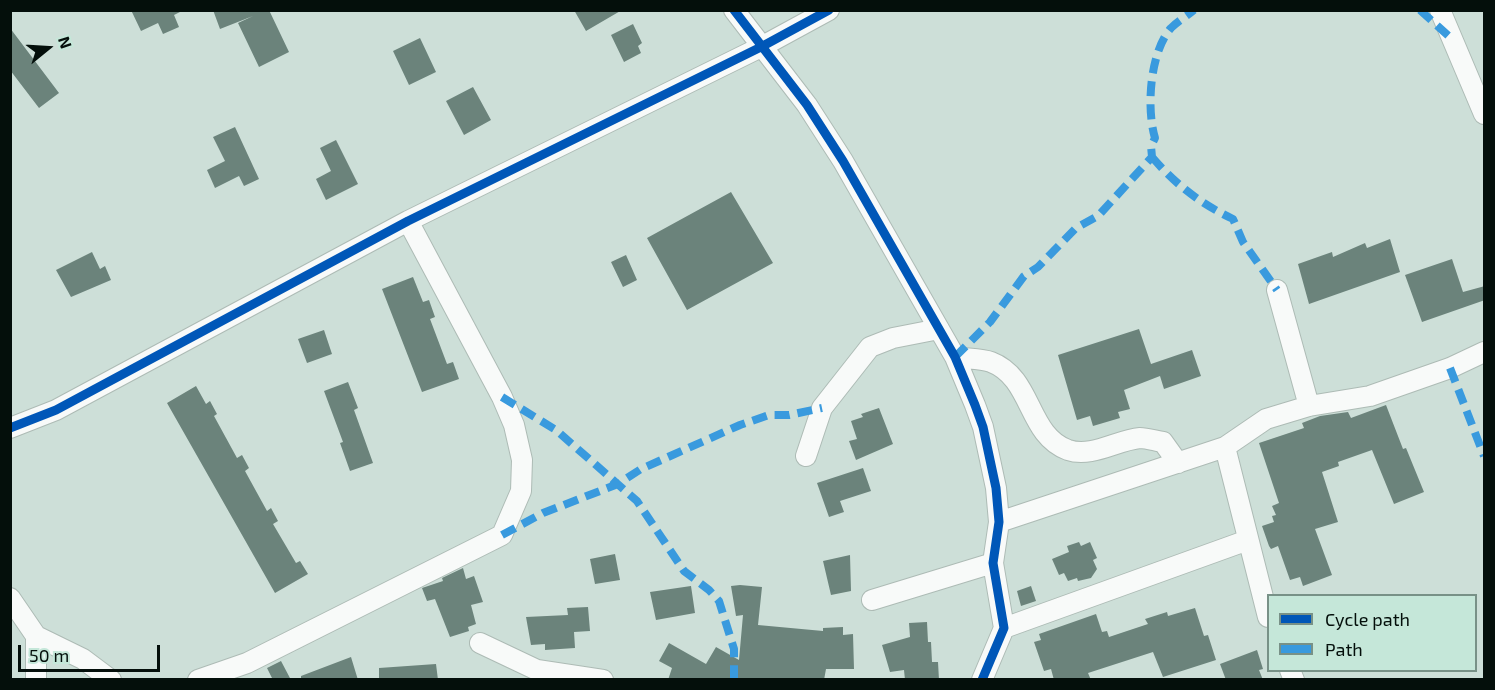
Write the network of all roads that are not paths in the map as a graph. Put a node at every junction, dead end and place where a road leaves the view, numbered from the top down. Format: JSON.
{"nodes":[{"id":1,"x":734,"y":10,"type":"edge"},
{"id":2,"x":829,"y":10,"type":"edge"},
{"id":3,"x":1440,"y":10,"type":"edge"},
{"id":4,"x":761,"y":47,"type":"junction"},
{"id":5,"x":1485,"y":114,"type":"edge"},
{"id":6,"x":408,"y":221,"type":"junction"},
{"id":7,"x":1276,"y":290,"type":"dead end"},
{"id":8,"x":939,"y":328,"type":"junction"},
{"id":9,"x":1485,"y":352,"type":"edge"},
{"id":10,"x":955,"y":357,"type":"junction"},
{"id":11,"x":1309,"y":406,"type":"junction"},
{"id":12,"x":10,"y":428,"type":"edge"},
{"id":13,"x":1225,"y":447,"type":"junction"},
{"id":14,"x":806,"y":456,"type":"dead end"},
{"id":15,"x":1178,"y":463,"type":"junction"},
{"id":16,"x":999,"y":522,"type":"junction"},
{"id":17,"x":1248,"y":540,"type":"junction"},
{"id":18,"x":993,"y":564,"type":"junction"},
{"id":19,"x":10,"y":598,"type":"edge"},
{"id":20,"x":872,"y":600,"type":"dead end"},
{"id":21,"x":1267,"y":610,"type":"edge"},
{"id":22,"x":1004,"y":628,"type":"junction"},
{"id":23,"x":36,"y":636,"type":"junction"},
{"id":24,"x":480,"y":643,"type":"dead end"},
{"id":25,"x":536,"y":675,"type":"edge"},
{"id":26,"x":983,"y":679,"type":"edge"},
{"id":27,"x":36,"y":680,"type":"edge"},
{"id":28,"x":111,"y":680,"type":"edge"},
{"id":29,"x":198,"y":680,"type":"edge"},
{"id":30,"x":603,"y":680,"type":"edge"}],
"edges":[{"from":1,"to":4,"type":"street"},
{"from":2,"to":4,"type":"street"},
{"from":3,"to":5,"type":"street"},
{"from":4,"to":6,"type":"street"},
{"from":4,"to":8,"type":"street"},
{"from":6,"to":12,"type":"street"},
{"from":6,"to":29,"type":"street"},
{"from":7,"to":11,"type":"street"},
{"from":8,"to":10,"type":"street"},
{"from":8,"to":14,"type":"street"},
{"from":9,"to":11,"type":"street"},
{"from":10,"to":15,"type":"street"},
{"from":10,"to":16,"type":"street"},
{"from":11,"to":13,"type":"street"},
{"from":13,"to":15,"type":"street"},
{"from":13,"to":17,"type":"street"},
{"from":15,"to":16,"type":"street"},
{"from":16,"to":18,"type":"street"},
{"from":17,"to":21,"type":"street"},
{"from":17,"to":22,"type":"street"},
{"from":18,"to":20,"type":"street"},
{"from":18,"to":22,"type":"street"},
{"from":19,"to":23,"type":"street"},
{"from":22,"to":26,"type":"street"},
{"from":23,"to":27,"type":"street"},
{"from":23,"to":28,"type":"street"},
{"from":24,"to":25,"type":"street"},
{"from":25,"to":30,"type":"street"}]}
